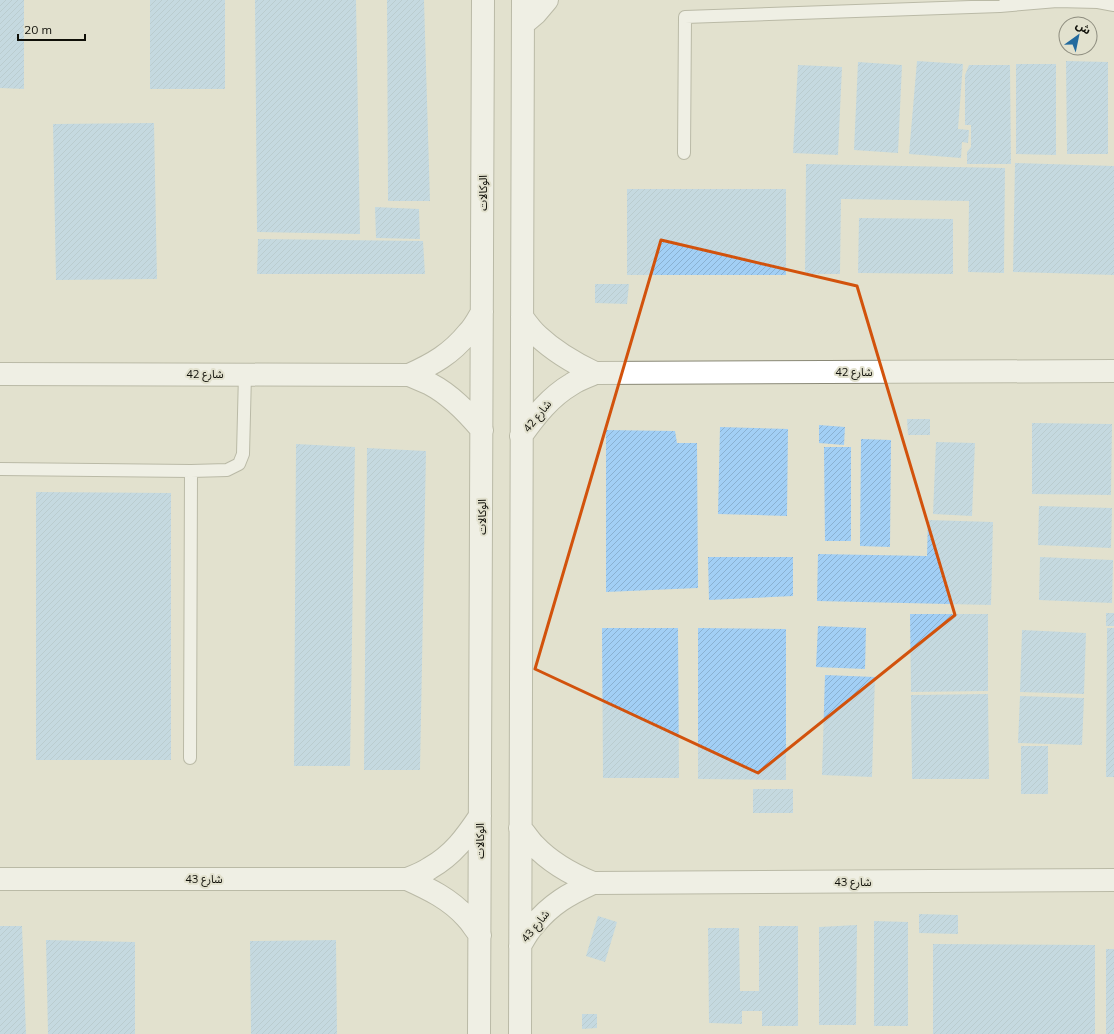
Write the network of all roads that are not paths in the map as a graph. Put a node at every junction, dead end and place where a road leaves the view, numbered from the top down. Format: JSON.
{"nodes":[{"id":1,"x":483,"y":0,"type":"edge"},
{"id":2,"x":523,"y":0,"type":"edge"},
{"id":3,"x":547,"y":0,"type":"edge"},
{"id":4,"x":1098,"y":1,"type":"edge"},
{"id":5,"x":1114,"y":5,"type":"edge"},
{"id":6,"x":523,"y":24,"type":"junction"},
{"id":7,"x":684,"y":153,"type":"dead end"},
{"id":8,"x":482,"y":312,"type":"junction"},
{"id":9,"x":522,"y":317,"type":"junction"},
{"id":10,"x":1114,"y":371,"type":"edge"},
{"id":11,"x":595,"y":373,"type":"junction"},
{"id":12,"x":0,"y":374,"type":"edge"},
{"id":13,"x":245,"y":374,"type":"junction"},
{"id":14,"x":409,"y":375,"type":"junction"},
{"id":15,"x":482,"y":430,"type":"junction"},
{"id":16,"x":521,"y":436,"type":"junction"},
{"id":17,"x":0,"y":470,"type":"edge"},
{"id":18,"x":191,"y":471,"type":"junction"},
{"id":19,"x":190,"y":758,"type":"dead end"},
{"id":20,"x":480,"y":816,"type":"junction"},
{"id":21,"x":520,"y":828,"type":"junction"},
{"id":22,"x":0,"y":878,"type":"edge"},
{"id":23,"x":407,"y":879,"type":"junction"},
{"id":24,"x":1114,"y":880,"type":"edge"},
{"id":25,"x":593,"y":883,"type":"junction"},
{"id":26,"x":480,"y":935,"type":"junction"},
{"id":27,"x":520,"y":946,"type":"junction"},
{"id":28,"x":479,"y":1034,"type":"edge"},
{"id":29,"x":520,"y":1034,"type":"edge"}],
"edges":[{"from":1,"to":8,"type":"street","name":"الوكالات"},
{"from":2,"to":6,"type":"street"},
{"from":3,"to":6,"type":"street"},
{"from":4,"to":5,"type":"lane"},
{"from":4,"to":7,"type":"lane"},
{"from":6,"to":9,"type":"street"},
{"from":8,"to":14,"type":"street","name":"شارع 42"},
{"from":8,"to":15,"type":"street","name":"الوكالات"},
{"from":9,"to":11,"type":"street","name":"شارع 42"},
{"from":9,"to":16,"type":"street"},
{"from":10,"to":11,"type":"street","name":"شارع 42"},
{"from":11,"to":16,"type":"street","name":"شارع 42"},
{"from":12,"to":13,"type":"street","name":"شارع 42"},
{"from":13,"to":14,"type":"street","name":"شارع 42"},
{"from":13,"to":18,"type":"lane"},
{"from":14,"to":15,"type":"street","name":"شارع 42"},
{"from":15,"to":20,"type":"street","name":"الوكالات"},
{"from":16,"to":21,"type":"street"},
{"from":17,"to":18,"type":"lane"},
{"from":18,"to":19,"type":"lane"},
{"from":20,"to":23,"type":"street","name":"شارع 43"},
{"from":20,"to":26,"type":"street","name":"الوكالات"},
{"from":21,"to":25,"type":"street","name":"شارع 43"},
{"from":21,"to":27,"type":"street"},
{"from":22,"to":23,"type":"street","name":"شارع 43"},
{"from":23,"to":26,"type":"street","name":"شارع 43"},
{"from":24,"to":25,"type":"street","name":"شارع 43"},
{"from":25,"to":27,"type":"street","name":"شارع 43"},
{"from":26,"to":28,"type":"street","name":"الوكالات"},
{"from":27,"to":29,"type":"street"}]}
